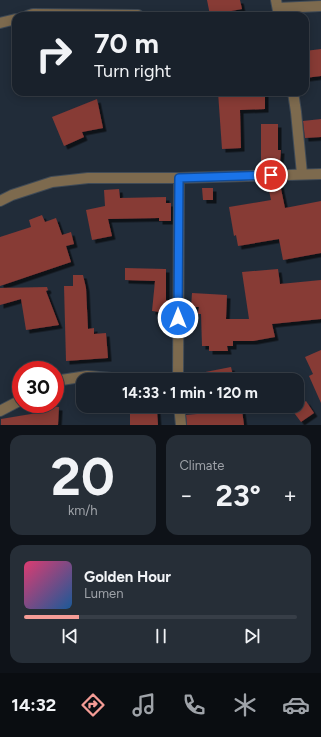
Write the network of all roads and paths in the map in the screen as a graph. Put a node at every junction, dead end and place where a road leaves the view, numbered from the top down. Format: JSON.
{"nodes":[{"id":1,"x":321,"y":6,"type":"edge"},
{"id":2,"x":278,"y":8,"type":"edge"},
{"id":3,"x":12,"y":20,"type":"edge"},
{"id":4,"x":0,"y":23,"type":"edge"},
{"id":5,"x":294,"y":96,"type":"edge"},
{"id":6,"x":302,"y":174,"type":"junction"},
{"id":7,"x":321,"y":174,"type":"edge"},
{"id":8,"x":179,"y":178,"type":"junction"},
{"id":9,"x":0,"y":201,"type":"edge"},
{"id":10,"x":178,"y":373,"type":"edge"},
{"id":11,"x":76,"y":378,"type":"edge"},
{"id":12,"x":64,"y":380,"type":"edge"},
{"id":13,"x":12,"y":405,"type":"edge"},
{"id":14,"x":0,"y":411,"type":"edge"},
{"id":15,"x":179,"y":413,"type":"edge"},
{"id":16,"x":180,"y":425,"type":"edge"}],
"edges":[{"from":1,"to":2,"type":"street"},
{"from":3,"to":4,"type":"street"},
{"from":5,"to":6,"type":"street"},
{"from":6,"to":7,"type":"street"},
{"from":6,"to":8,"type":"street"},
{"from":8,"to":9,"type":"street"},
{"from":8,"to":10,"type":"street"},
{"from":11,"to":12,"type":"street"},
{"from":13,"to":14,"type":"street"},
{"from":15,"to":16,"type":"street"}]}
